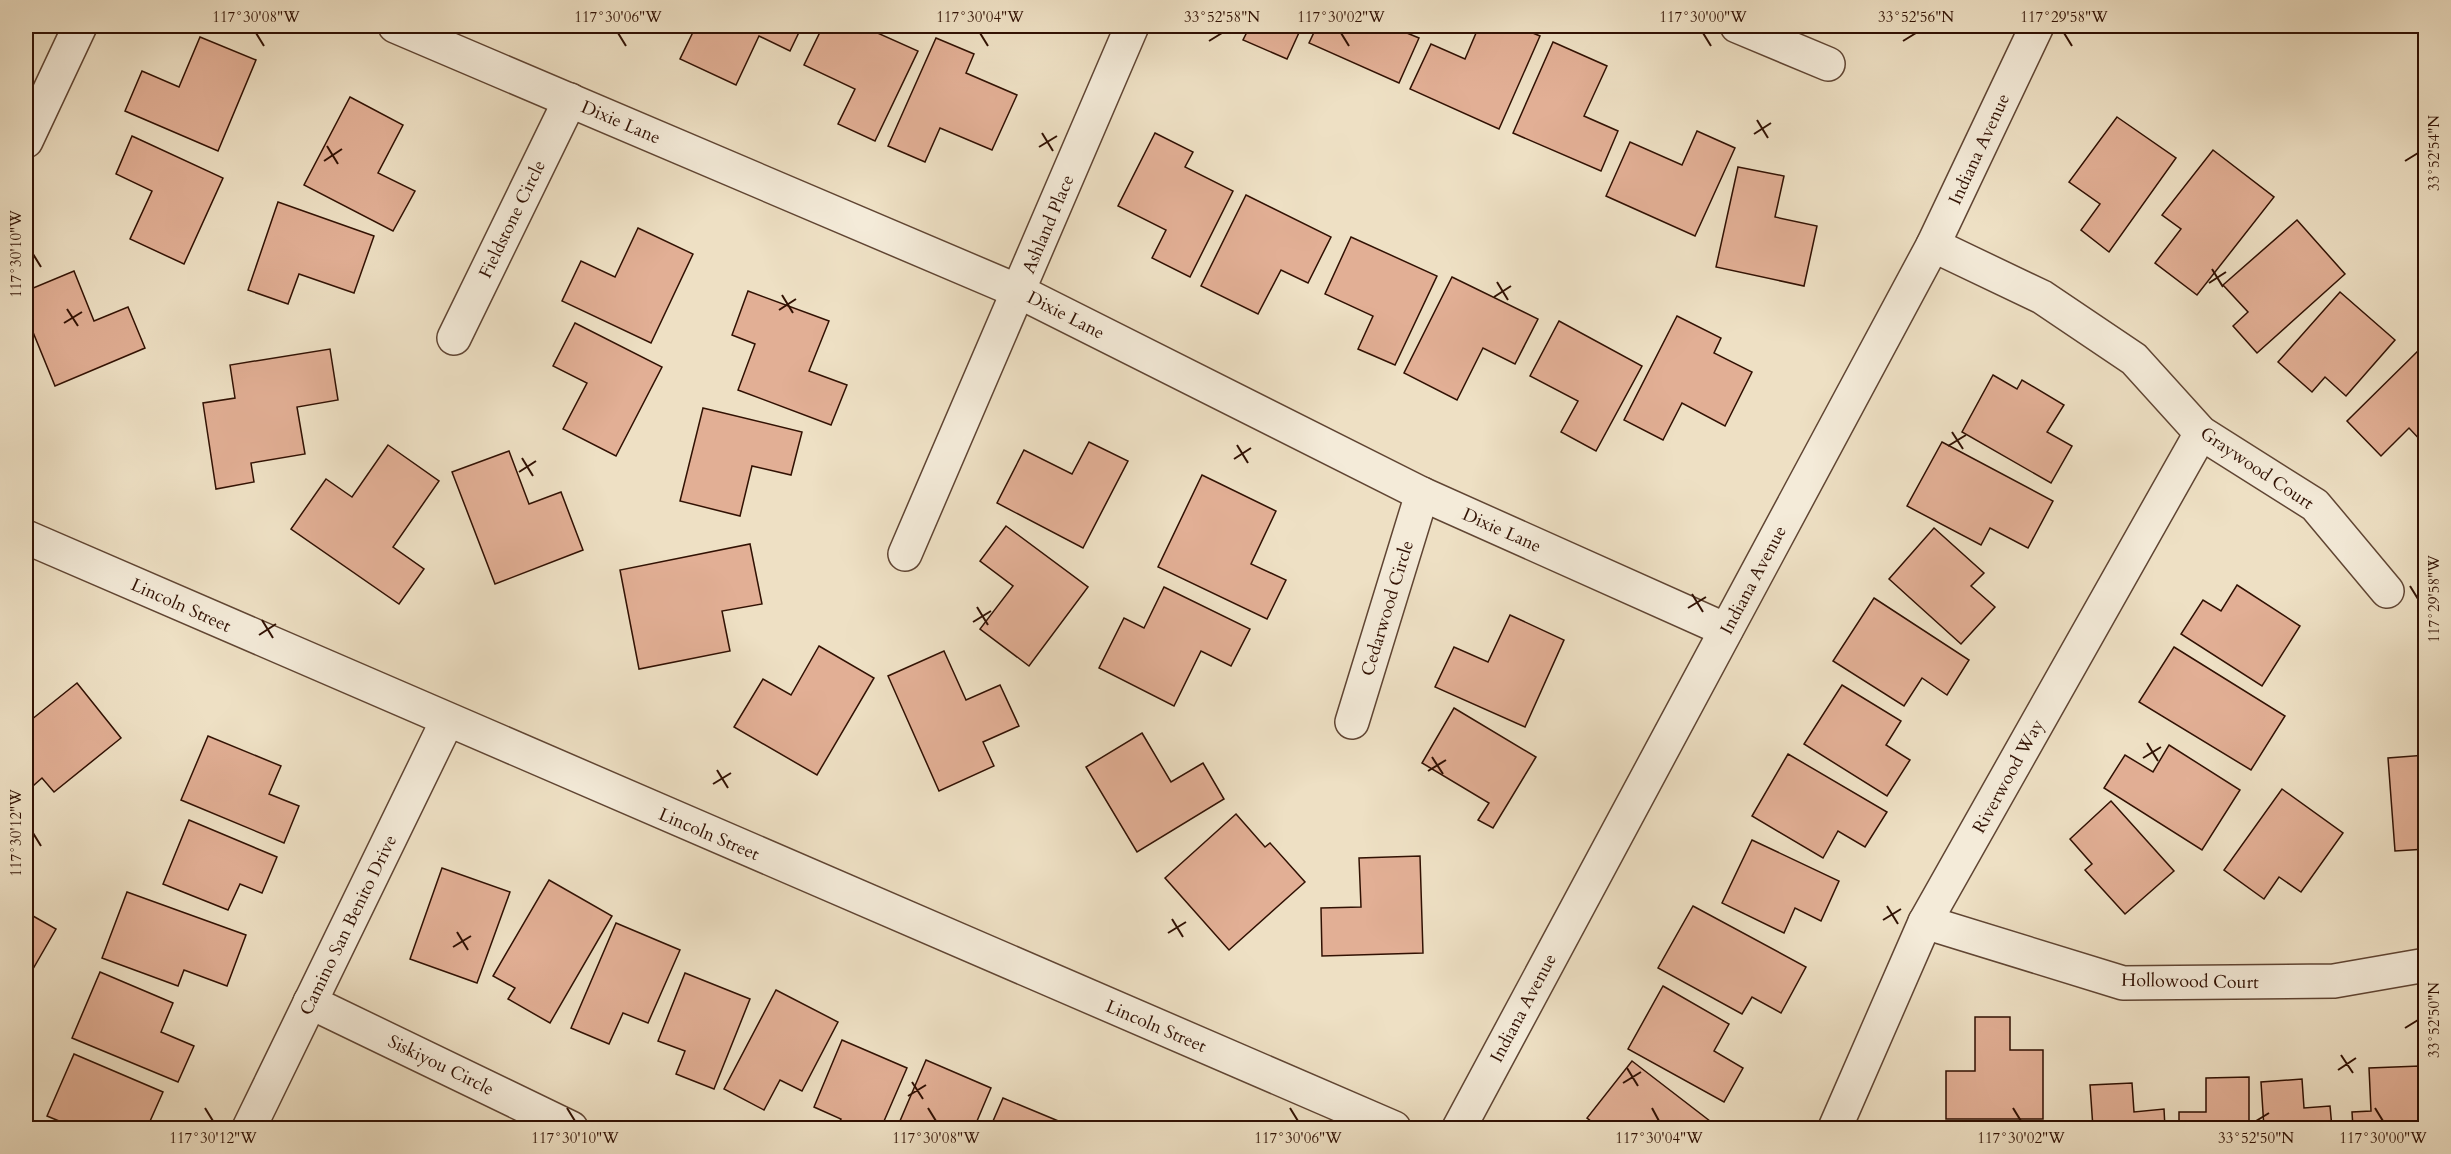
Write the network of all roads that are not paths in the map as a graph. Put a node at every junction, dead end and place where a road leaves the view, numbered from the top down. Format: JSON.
{"nodes":[{"id":1,"x":80,"y":26,"type":"edge"},
{"id":2,"x":395,"y":26,"type":"edge"},
{"id":3,"x":1132,"y":26,"type":"edge"},
{"id":4,"x":1737,"y":26,"type":"edge"},
{"id":5,"x":2037,"y":26,"type":"edge"},
{"id":6,"x":1828,"y":64,"type":"dead end"},
{"id":7,"x":570,"y":100,"type":"junction"},
{"id":8,"x":26,"y":141,"type":"edge"},
{"id":9,"x":1933,"y":245,"type":"junction"},
{"id":10,"x":1020,"y":292,"type":"junction"},
{"id":11,"x":454,"y":338,"type":"dead end"},
{"id":12,"x":2201,"y":433,"type":"junction"},
{"id":13,"x":1422,"y":494,"type":"junction"},
{"id":14,"x":26,"y":537,"type":"edge"},
{"id":15,"x":905,"y":554,"type":"dead end"},
{"id":16,"x":2388,"y":591,"type":"dead end"},
{"id":17,"x":1726,"y":630,"type":"junction"},
{"id":18,"x":447,"y":721,"type":"junction"},
{"id":19,"x":1352,"y":722,"type":"dead end"},
{"id":20,"x":1925,"y":922,"type":"junction"},
{"id":21,"x":2426,"y":965,"type":"edge"},
{"id":22,"x":310,"y":1002,"type":"junction"},
{"id":23,"x":249,"y":1128,"type":"edge"},
{"id":24,"x":571,"y":1128,"type":"edge"},
{"id":25,"x":1394,"y":1128,"type":"edge"},
{"id":26,"x":1459,"y":1128,"type":"edge"},
{"id":27,"x":1835,"y":1128,"type":"edge"}],
"edges":[{"from":1,"to":8,"type":"street"},
{"from":2,"to":7,"type":"street","name":"Dixie Lane"},
{"from":3,"to":10,"type":"street","name":"Ashland Place"},
{"from":4,"to":6,"type":"street"},
{"from":5,"to":9,"type":"street","name":"Indiana Avenue"},
{"from":7,"to":10,"type":"street","name":"Dixie Lane"},
{"from":7,"to":11,"type":"street","name":"Fieldstone Circle"},
{"from":9,"to":12,"type":"street","name":"Graywood Court"},
{"from":9,"to":17,"type":"street","name":"Indiana Avenue"},
{"from":10,"to":13,"type":"street","name":"Dixie Lane"},
{"from":10,"to":15,"type":"street","name":"Ashland Place"},
{"from":12,"to":16,"type":"street","name":"Graywood Court"},
{"from":12,"to":20,"type":"street","name":"Riverwood Way"},
{"from":13,"to":17,"type":"street","name":"Dixie Lane"},
{"from":13,"to":19,"type":"street","name":"Cedarwood Circle"},
{"from":14,"to":18,"type":"street","name":"Lincoln Street"},
{"from":17,"to":26,"type":"street","name":"Indiana Avenue"},
{"from":18,"to":22,"type":"street","name":"Camino San Benito Drive"},
{"from":18,"to":25,"type":"street","name":"Lincoln Street"},
{"from":20,"to":21,"type":"street","name":"Hollowood Court"},
{"from":20,"to":27,"type":"street","name":"Riverwood Way"},
{"from":22,"to":23,"type":"street","name":"Camino San Benito Drive"},
{"from":22,"to":24,"type":"street","name":"Siskiyou Circle"}]}
